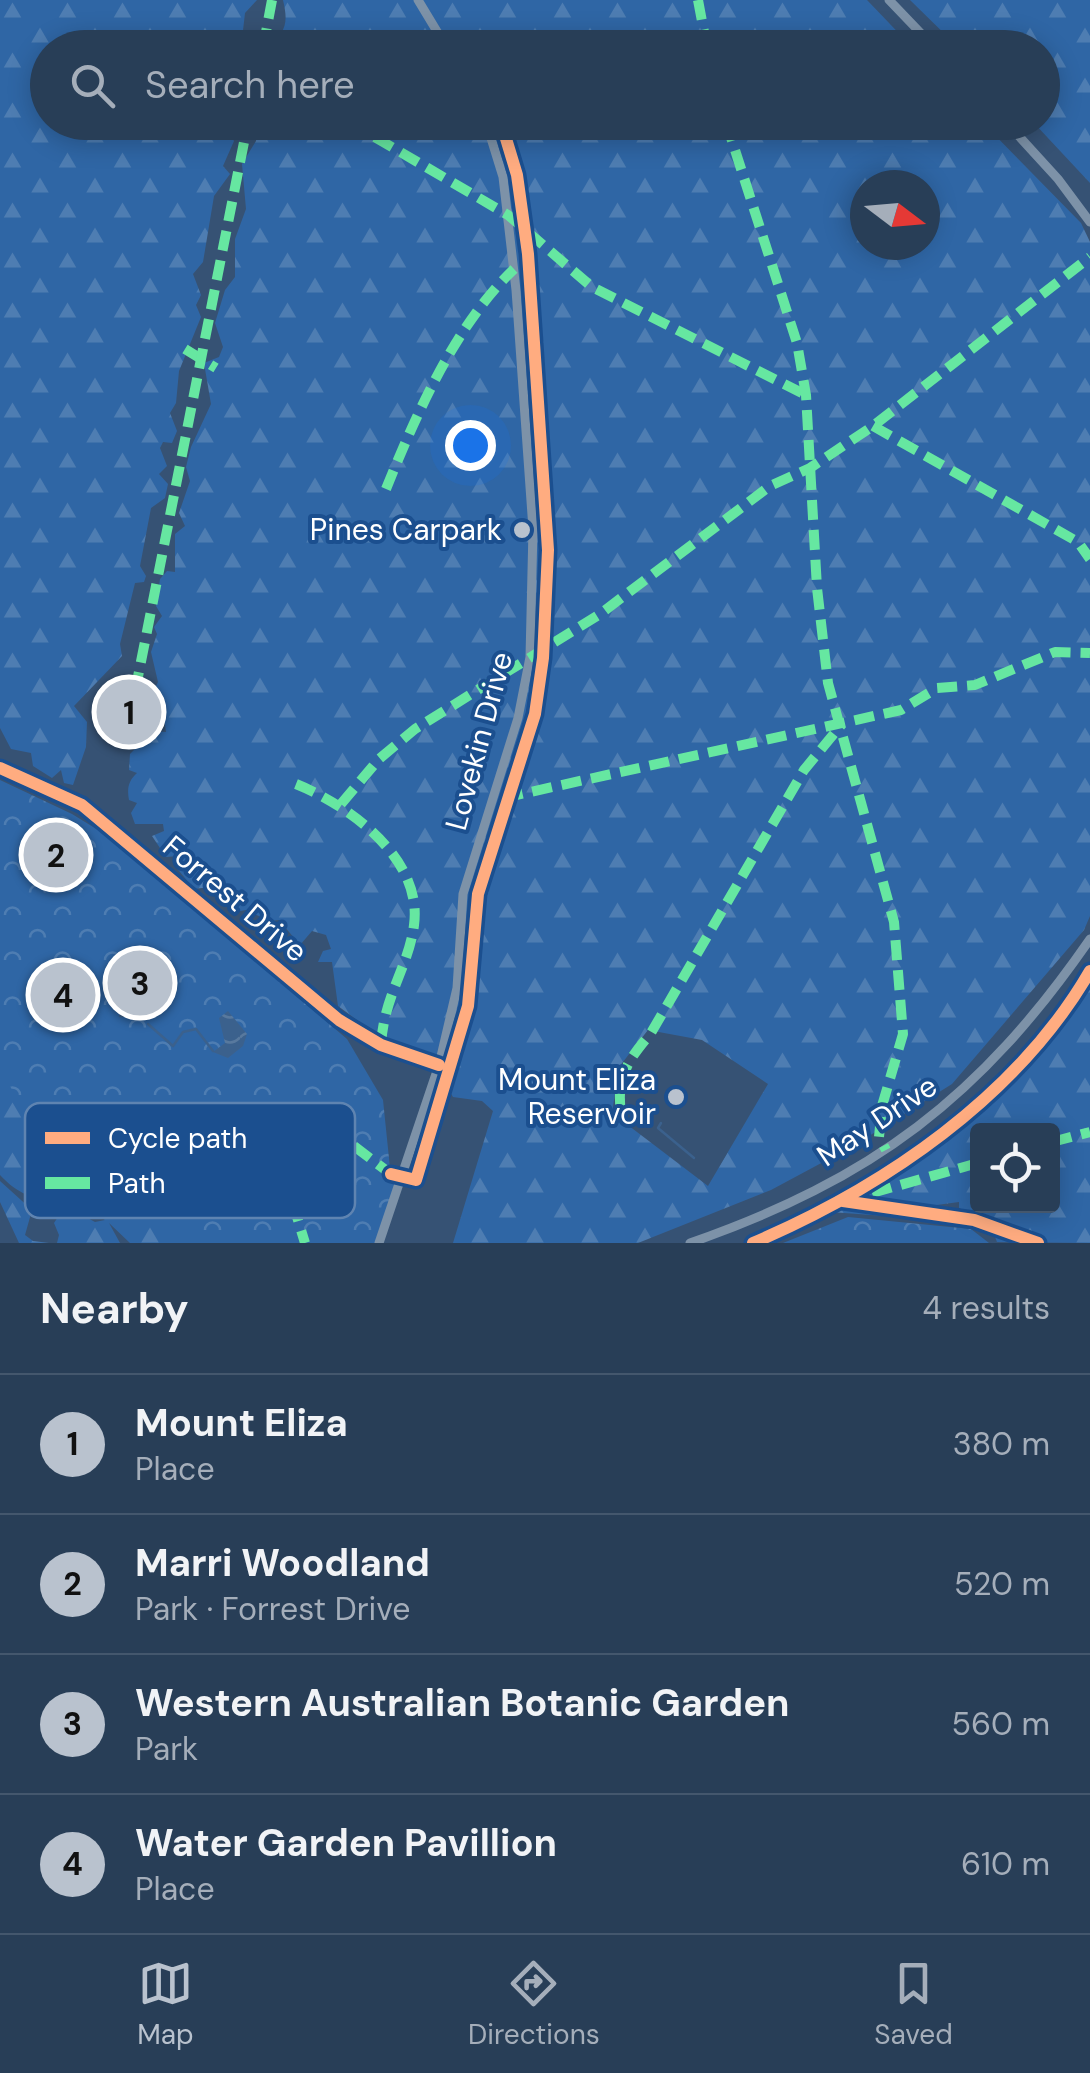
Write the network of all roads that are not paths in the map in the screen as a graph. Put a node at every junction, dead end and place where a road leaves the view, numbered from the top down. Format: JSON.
{"nodes":[{"id":1,"x":418,"y":0,"type":"edge"},
{"id":2,"x":889,"y":0,"type":"edge"},
{"id":3,"x":437,"y":30,"type":"edge"},
{"id":4,"x":918,"y":30,"type":"edge"},
{"id":5,"x":492,"y":140,"type":"edge"},
{"id":6,"x":1022,"y":140,"type":"edge"},
{"id":7,"x":1090,"y":222,"type":"edge"},
{"id":8,"x":0,"y":768,"type":"edge"},
{"id":9,"x":1090,"y":939,"type":"edge"},
{"id":10,"x":439,"y":1065,"type":"junction"},
{"id":11,"x":379,"y":1243,"type":"edge"},
{"id":12,"x":690,"y":1243,"type":"edge"}],
"edges":[{"from":1,"to":3,"type":"street"},
{"from":2,"to":4,"type":"street"},
{"from":5,"to":10,"type":"street","name":"Lovekin Drive"},
{"from":6,"to":7,"type":"street"},
{"from":8,"to":10,"type":"street","name":"Forrest Drive"},
{"from":9,"to":12,"type":"street","name":"May Drive"},
{"from":10,"to":11,"type":"street","name":"Lovekin Drive"}]}
